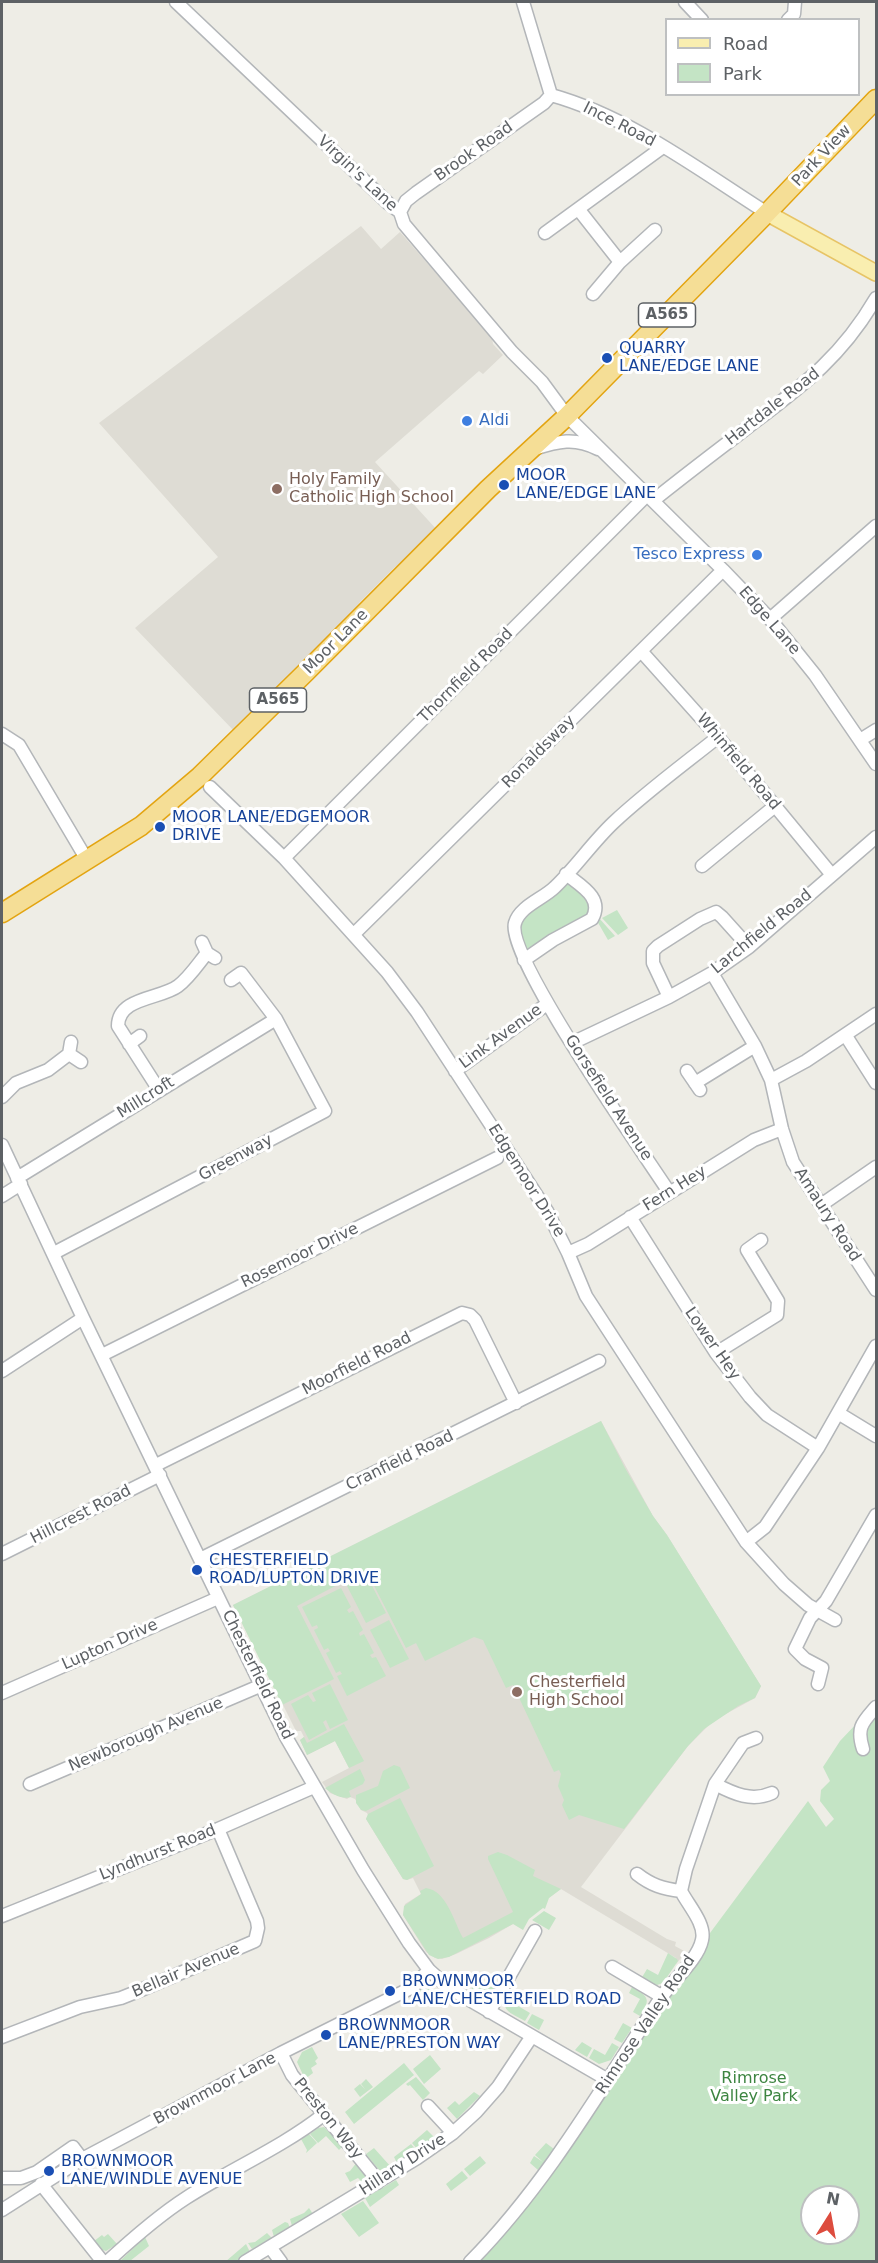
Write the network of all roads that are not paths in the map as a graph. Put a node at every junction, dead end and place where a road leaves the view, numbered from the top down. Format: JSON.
{"nodes":[{"id":1,"x":176,"y":2,"type":"edge"},
{"id":2,"x":523,"y":2,"type":"edge"},
{"id":3,"x":686,"y":2,"type":"edge"},
{"id":4,"x":795,"y":2,"type":"edge"},
{"id":5,"x":700,"y":18,"type":"edge"},
{"id":6,"x":790,"y":18,"type":"edge"},
{"id":7,"x":551,"y":95,"type":"junction"},
{"id":8,"x":876,"y":99,"type":"edge"},
{"id":9,"x":663,"y":147,"type":"junction"},
{"id":10,"x":579,"y":210,"type":"junction"},
{"id":11,"x":400,"y":212,"type":"junction"},
{"id":12,"x":767,"y":213,"type":"junction"},
{"id":13,"x":655,"y":230,"type":"dead end"},
{"id":14,"x":545,"y":233,"type":"dead end"},
{"id":15,"x":620,"y":262,"type":"junction"},
{"id":16,"x":876,"y":273,"type":"edge"},
{"id":17,"x":593,"y":294,"type":"dead end"},
{"id":18,"x":876,"y":298,"type":"edge"},
{"id":19,"x":567,"y":416,"type":"junction"},
{"id":20,"x":526,"y":452,"type":"junction"},
{"id":21,"x":607,"y":454,"type":"junction"},
{"id":22,"x":651,"y":497,"type":"junction"},
{"id":23,"x":876,"y":526,"type":"edge"},
{"id":24,"x":723,"y":570,"type":"junction"},
{"id":25,"x":770,"y":619,"type":"junction"},
{"id":26,"x":641,"y":651,"type":"junction"},
{"id":27,"x":876,"y":730,"type":"edge"},
{"id":28,"x":2,"y":734,"type":"edge"},
{"id":29,"x":718,"y":737,"type":"junction"},
{"id":30,"x":860,"y":740,"type":"junction"},
{"id":31,"x":876,"y":764,"type":"edge"},
{"id":32,"x":210,"y":787,"type":"dead end"},
{"id":33,"x":775,"y":806,"type":"junction"},
{"id":34,"x":876,"y":837,"type":"edge"},
{"id":35,"x":284,"y":858,"type":"junction"},
{"id":36,"x":87,"y":860,"type":"junction"},
{"id":37,"x":702,"y":866,"type":"dead end"},
{"id":38,"x":566,"y":874,"type":"junction"},
{"id":39,"x":832,"y":875,"type":"junction"},
{"id":40,"x":2,"y":913,"type":"edge"},
{"id":41,"x":354,"y":934,"type":"junction"},
{"id":42,"x":749,"y":947,"type":"junction"},
{"id":43,"x":208,"y":951,"type":"dead end"},
{"id":44,"x":524,"y":960,"type":"junction"},
{"id":45,"x":712,"y":973,"type":"junction"},
{"id":46,"x":231,"y":980,"type":"dead end"},
{"id":47,"x":669,"y":997,"type":"junction"},
{"id":48,"x":547,"y":1004,"type":"junction"},
{"id":49,"x":876,"y":1014,"type":"edge"},
{"id":50,"x":276,"y":1019,"type":"junction"},
{"id":51,"x":140,"y":1036,"type":"dead end"},
{"id":52,"x":846,"y":1036,"type":"junction"},
{"id":53,"x":572,"y":1043,"type":"junction"},
{"id":54,"x":129,"y":1044,"type":"junction"},
{"id":55,"x":755,"y":1046,"type":"junction"},
{"id":56,"x":81,"y":1062,"type":"dead end"},
{"id":57,"x":455,"y":1071,"type":"junction"},
{"id":58,"x":687,"y":1071,"type":"dead end"},
{"id":59,"x":771,"y":1080,"type":"junction"},
{"id":60,"x":876,"y":1083,"type":"edge"},
{"id":61,"x":159,"y":1090,"type":"junction"},
{"id":62,"x":2,"y":1097,"type":"edge"},
{"id":63,"x":782,"y":1129,"type":"junction"},
{"id":64,"x":2,"y":1145,"type":"edge"},
{"id":65,"x":497,"y":1158,"type":"dead end"},
{"id":66,"x":876,"y":1167,"type":"edge"},
{"id":67,"x":19,"y":1181,"type":"junction"},
{"id":68,"x":669,"y":1192,"type":"junction"},
{"id":69,"x":2,"y":1196,"type":"edge"},
{"id":70,"x":821,"y":1205,"type":"junction"},
{"id":71,"x":630,"y":1217,"type":"junction"},
{"id":72,"x":761,"y":1240,"type":"dead end"},
{"id":73,"x":54,"y":1253,"type":"junction"},
{"id":74,"x":568,"y":1253,"type":"junction"},
{"id":75,"x":876,"y":1290,"type":"edge"},
{"id":76,"x":83,"y":1318,"type":"junction"},
{"id":77,"x":876,"y":1346,"type":"edge"},
{"id":78,"x":716,"y":1353,"type":"junction"},
{"id":79,"x":102,"y":1355,"type":"junction"},
{"id":80,"x":599,"y":1361,"type":"dead end"},
{"id":81,"x":2,"y":1371,"type":"edge"},
{"id":82,"x":516,"y":1403,"type":"junction"},
{"id":83,"x":838,"y":1413,"type":"junction"},
{"id":84,"x":876,"y":1436,"type":"edge"},
{"id":85,"x":818,"y":1448,"type":"junction"},
{"id":86,"x":158,"y":1470,"type":"junction"},
{"id":87,"x":876,"y":1515,"type":"edge"},
{"id":88,"x":746,"y":1542,"type":"junction"},
{"id":89,"x":2,"y":1554,"type":"edge"},
{"id":90,"x":200,"y":1559,"type":"junction"},
{"id":91,"x":218,"y":1598,"type":"junction"},
{"id":92,"x":817,"y":1610,"type":"junction"},
{"id":93,"x":835,"y":1620,"type":"dead end"},
{"id":94,"x":818,"y":1684,"type":"dead end"},
{"id":95,"x":262,"y":1685,"type":"junction"},
{"id":96,"x":2,"y":1693,"type":"edge"},
{"id":97,"x":876,"y":1707,"type":"edge"},
{"id":98,"x":756,"y":1738,"type":"dead end"},
{"id":99,"x":863,"y":1749,"type":"dead end"},
{"id":100,"x":30,"y":1784,"type":"dead end"},
{"id":101,"x":715,"y":1784,"type":"junction"},
{"id":102,"x":314,"y":1787,"type":"junction"},
{"id":103,"x":772,"y":1793,"type":"dead end"},
{"id":104,"x":218,"y":1829,"type":"junction"},
{"id":105,"x":637,"y":1874,"type":"dead end"},
{"id":106,"x":681,"y":1891,"type":"junction"},
{"id":107,"x":2,"y":1916,"type":"edge"},
{"id":108,"x":536,"y":1931,"type":"dead end"},
{"id":109,"x":612,"y":1968,"type":"dead end"},
{"id":110,"x":429,"y":1970,"type":"junction"},
{"id":111,"x":662,"y":1996,"type":"junction"},
{"id":112,"x":489,"y":2012,"type":"junction"},
{"id":113,"x":532,"y":2036,"type":"junction"},
{"id":114,"x":2,"y":2037,"type":"edge"},
{"id":115,"x":281,"y":2053,"type":"junction"},
{"id":116,"x":608,"y":2080,"type":"junction"},
{"id":117,"x":428,"y":2106,"type":"dead end"},
{"id":118,"x":323,"y":2115,"type":"junction"},
{"id":119,"x":453,"y":2133,"type":"junction"},
{"id":120,"x":82,"y":2159,"type":"junction"},
{"id":121,"x":2,"y":2178,"type":"edge"},
{"id":122,"x":377,"y":2183,"type":"junction"},
{"id":123,"x":41,"y":2184,"type":"junction"},
{"id":124,"x":2,"y":2210,"type":"edge"},
{"id":125,"x":270,"y":2247,"type":"junction"},
{"id":126,"x":105,"y":2262,"type":"edge"},
{"id":127,"x":245,"y":2262,"type":"edge"},
{"id":128,"x":281,"y":2262,"type":"edge"},
{"id":129,"x":470,"y":2262,"type":"edge"}],
"edges":[{"from":1,"to":11,"type":"street","name":"Virgin's Lane"},
{"from":2,"to":7,"type":"street"},
{"from":3,"to":5,"type":"street"},
{"from":4,"to":6,"type":"street"},
{"from":7,"to":9,"type":"street","name":"Ince Road"},
{"from":7,"to":11,"type":"street","name":"Brook Road"},
{"from":8,"to":12,"type":"highway","name":"Park View","number":"A565"},
{"from":9,"to":10,"type":"street"},
{"from":9,"to":12,"type":"street","name":"Ince Road"},
{"from":10,"to":14,"type":"street"},
{"from":10,"to":15,"type":"street"},
{"from":11,"to":19,"type":"street","name":"Virgin's Lane"},
{"from":12,"to":16,"type":"main road"},
{"from":12,"to":19,"type":"highway","number":"A565"},
{"from":13,"to":15,"type":"street"},
{"from":15,"to":17,"type":"street"},
{"from":18,"to":22,"type":"street","name":"Hartdale Road"},
{"from":19,"to":20,"type":"highway","name":"Moor Lane","number":"A565"},
{"from":19,"to":21,"type":"street","name":"Edge Lane"},
{"from":20,"to":21,"type":"street"},
{"from":20,"to":36,"type":"highway","name":"Moor Lane","number":"A565"},
{"from":21,"to":22,"type":"street","name":"Edge Lane"},
{"from":22,"to":24,"type":"street","name":"Edge Lane"},
{"from":22,"to":35,"type":"street","name":"Thornfield Road"},
{"from":23,"to":25,"type":"street"},
{"from":24,"to":25,"type":"street","name":"Edge Lane"},
{"from":24,"to":26,"type":"street","name":"Ronaldsway"},
{"from":25,"to":30,"type":"street","name":"Edge Lane"},
{"from":26,"to":29,"type":"street","name":"Whinfield Road"},
{"from":26,"to":41,"type":"street","name":"Ronaldsway"},
{"from":27,"to":30,"type":"street"},
{"from":28,"to":36,"type":"street"},
{"from":29,"to":33,"type":"street","name":"Whinfield Road"},
{"from":29,"to":38,"type":"street","name":"Gorsefield Avenue"},
{"from":30,"to":31,"type":"street","name":"Edge Lane"},
{"from":32,"to":35,"type":"street","name":"Edgemoor Drive"},
{"from":33,"to":37,"type":"street"},
{"from":33,"to":39,"type":"street","name":"Whinfield Road"},
{"from":34,"to":39,"type":"street","name":"Larchfield Road"},
{"from":35,"to":41,"type":"street","name":"Edgemoor Drive"},
{"from":36,"to":40,"type":"highway","name":"Moor Lane","number":"A565"},
{"from":38,"to":44,"type":"street","name":"Gorsefield Avenue"},
{"from":38,"to":44,"type":"street"},
{"from":39,"to":42,"type":"street","name":"Larchfield Road"},
{"from":41,"to":57,"type":"street","name":"Edgemoor Drive"},
{"from":42,"to":45,"type":"street","name":"Larchfield Road"},
{"from":42,"to":47,"type":"street"},
{"from":43,"to":54,"type":"street"},
{"from":44,"to":48,"type":"street","name":"Gorsefield Avenue"},
{"from":45,"to":47,"type":"street","name":"Larchfield Road"},
{"from":45,"to":55,"type":"street","name":"Amaury Road"},
{"from":46,"to":50,"type":"street"},
{"from":47,"to":53,"type":"street","name":"Larchfield Road"},
{"from":48,"to":53,"type":"street","name":"Gorsefield Avenue"},
{"from":48,"to":57,"type":"street","name":"Link Avenue"},
{"from":49,"to":52,"type":"street"},
{"from":50,"to":61,"type":"street","name":"Millcroft"},
{"from":50,"to":73,"type":"street","name":"Greenway"},
{"from":51,"to":54,"type":"street"},
{"from":52,"to":59,"type":"street"},
{"from":52,"to":60,"type":"street"},
{"from":53,"to":68,"type":"street","name":"Gorsefield Avenue"},
{"from":54,"to":61,"type":"street"},
{"from":55,"to":58,"type":"street"},
{"from":55,"to":59,"type":"street","name":"Amaury Road"},
{"from":56,"to":62,"type":"street"},
{"from":57,"to":74,"type":"street","name":"Edgemoor Drive"},
{"from":59,"to":63,"type":"street","name":"Amaury Road"},
{"from":61,"to":67,"type":"street","name":"Millcroft"},
{"from":63,"to":68,"type":"street","name":"Fern Hey"},
{"from":63,"to":70,"type":"street","name":"Amaury Road"},
{"from":64,"to":67,"type":"street","name":"Chesterfield Road"},
{"from":65,"to":79,"type":"street","name":"Rosemoor Drive"},
{"from":66,"to":70,"type":"street"},
{"from":67,"to":69,"type":"street","name":"Millcroft"},
{"from":67,"to":73,"type":"street","name":"Chesterfield Road"},
{"from":68,"to":71,"type":"street","name":"Fern Hey"},
{"from":70,"to":75,"type":"street","name":"Amaury Road"},
{"from":71,"to":74,"type":"street","name":"Fern Hey"},
{"from":71,"to":78,"type":"street","name":"Lower Hey"},
{"from":72,"to":78,"type":"street"},
{"from":73,"to":76,"type":"street","name":"Chesterfield Road"},
{"from":74,"to":88,"type":"street","name":"Edgemoor Drive"},
{"from":76,"to":79,"type":"street","name":"Chesterfield Road"},
{"from":76,"to":81,"type":"street"},
{"from":77,"to":83,"type":"street"},
{"from":78,"to":85,"type":"street","name":"Lower Hey"},
{"from":79,"to":86,"type":"street","name":"Chesterfield Road"},
{"from":80,"to":82,"type":"street","name":"Cranfield Road"},
{"from":82,"to":86,"type":"street","name":"Moorfield Road"},
{"from":82,"to":90,"type":"street","name":"Cranfield Road"},
{"from":83,"to":84,"type":"street"},
{"from":83,"to":85,"type":"street"},
{"from":85,"to":88,"type":"street"},
{"from":86,"to":89,"type":"street","name":"Hillcrest Road"},
{"from":86,"to":90,"type":"street","name":"Chesterfield Road"},
{"from":87,"to":92,"type":"street"},
{"from":88,"to":92,"type":"street","name":"Edgemoor Drive"},
{"from":90,"to":91,"type":"street","name":"Chesterfield Road"},
{"from":91,"to":95,"type":"street","name":"Chesterfield Road"},
{"from":91,"to":96,"type":"street","name":"Lupton Drive"},
{"from":92,"to":93,"type":"street","name":"Edgemoor Drive"},
{"from":92,"to":94,"type":"street"},
{"from":95,"to":100,"type":"street","name":"Newborough Avenue"},
{"from":95,"to":102,"type":"street","name":"Chesterfield Road"},
{"from":97,"to":99,"type":"street"},
{"from":98,"to":101,"type":"street"},
{"from":101,"to":103,"type":"street"},
{"from":101,"to":106,"type":"street"},
{"from":102,"to":104,"type":"street","name":"Lyndhurst Road"},
{"from":102,"to":110,"type":"street","name":"Chesterfield Road"},
{"from":104,"to":107,"type":"street","name":"Lyndhurst Road"},
{"from":104,"to":114,"type":"street","name":"Bellair Avenue"},
{"from":105,"to":106,"type":"street"},
{"from":106,"to":111,"type":"street","name":"Rimrose Valley Road"},
{"from":108,"to":112,"type":"street"},
{"from":109,"to":111,"type":"street"},
{"from":110,"to":112,"type":"street","name":"Chesterfield Road"},
{"from":110,"to":115,"type":"street","name":"Brownmoor Lane"},
{"from":111,"to":116,"type":"street","name":"Rimrose Valley Road"},
{"from":112,"to":113,"type":"street","name":"Chesterfield Road"},
{"from":113,"to":116,"type":"street","name":"Chesterfield Road"},
{"from":113,"to":119,"type":"street","name":"Hillary Drive"},
{"from":115,"to":118,"type":"street","name":"Preston Way"},
{"from":115,"to":120,"type":"street","name":"Brownmoor Lane"},
{"from":116,"to":129,"type":"street","name":"Rimrose Valley Road"},
{"from":117,"to":119,"type":"street"},
{"from":118,"to":122,"type":"street","name":"Preston Way"},
{"from":118,"to":126,"type":"street"},
{"from":119,"to":122,"type":"street","name":"Hillary Drive"},
{"from":120,"to":121,"type":"street"},
{"from":120,"to":123,"type":"street","name":"Brownmoor Lane"},
{"from":122,"to":125,"type":"street","name":"Hillary Drive"},
{"from":123,"to":124,"type":"street","name":"Brownmoor Lane"},
{"from":123,"to":126,"type":"street"},
{"from":125,"to":127,"type":"street","name":"Hillary Drive"},
{"from":125,"to":128,"type":"street"}]}
